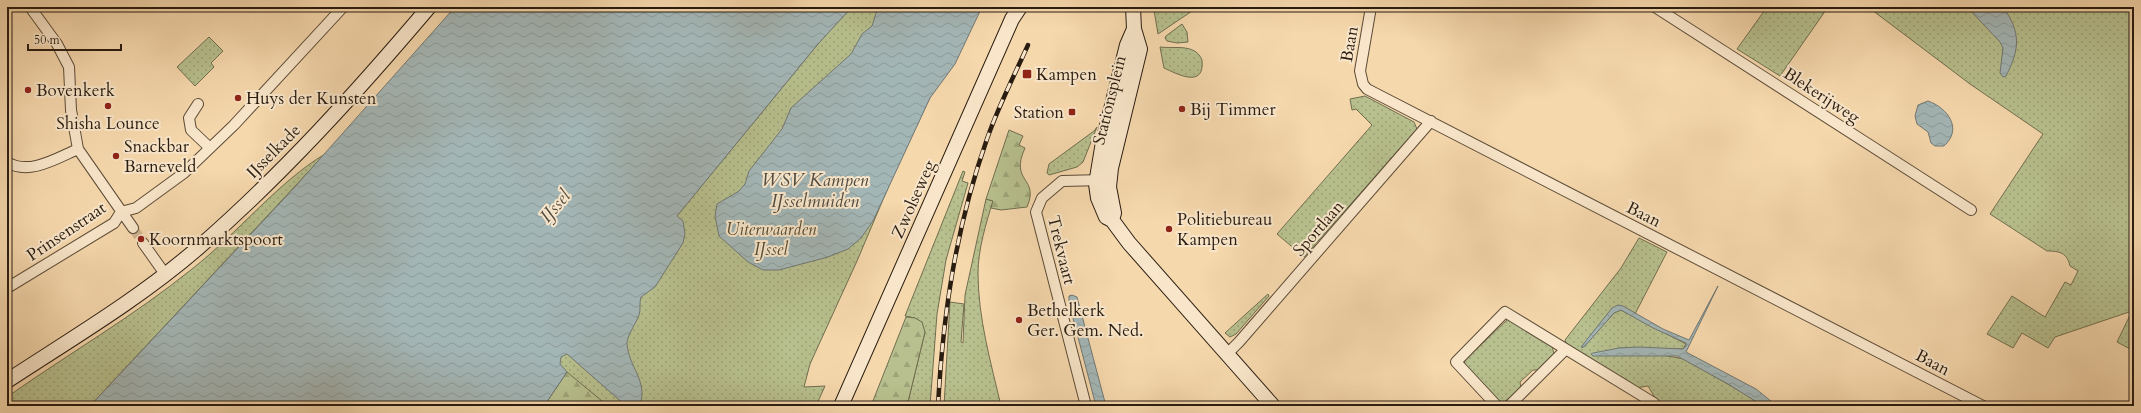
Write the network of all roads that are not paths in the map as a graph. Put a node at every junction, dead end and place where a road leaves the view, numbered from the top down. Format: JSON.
{"nodes":[{"id":1,"x":30,"y":7,"type":"edge"},
{"id":2,"x":343,"y":7,"type":"edge"},
{"id":3,"x":429,"y":7,"type":"edge"},
{"id":4,"x":1020,"y":7,"type":"edge"},
{"id":5,"x":1133,"y":7,"type":"edge"},
{"id":6,"x":1371,"y":7,"type":"edge"},
{"id":7,"x":1655,"y":7,"type":"edge"},
{"id":8,"x":198,"y":104,"type":"dead end"},
{"id":9,"x":1431,"y":121,"type":"junction"},
{"id":10,"x":210,"y":148,"type":"junction"},
{"id":11,"x":78,"y":149,"type":"junction"},
{"id":12,"x":7,"y":162,"type":"edge"},
{"id":13,"x":1103,"y":180,"type":"junction"},
{"id":14,"x":1971,"y":210,"type":"dead end"},
{"id":15,"x":121,"y":212,"type":"junction"},
{"id":16,"x":133,"y":228,"type":"tunnel mouth"},
{"id":17,"x":143,"y":243,"type":"tunnel mouth"},
{"id":18,"x":165,"y":274,"type":"junction"},
{"id":19,"x":7,"y":288,"type":"edge"},
{"id":20,"x":1565,"y":350,"type":"junction"},
{"id":21,"x":1227,"y":354,"type":"junction"},
{"id":22,"x":7,"y":381,"type":"edge"},
{"id":23,"x":1654,"y":403,"type":"dead end"},
{"id":24,"x":841,"y":406,"type":"edge"},
{"id":25,"x":1086,"y":406,"type":"edge"},
{"id":26,"x":1274,"y":406,"type":"edge"},
{"id":27,"x":1497,"y":406,"type":"edge"},
{"id":28,"x":1508,"y":406,"type":"edge"},
{"id":29,"x":1983,"y":406,"type":"edge"}],
"edges":[{"from":1,"to":11,"type":"street"},
{"from":2,"to":10,"type":"street"},
{"from":3,"to":18,"type":"street","name":"IJsselkade"},
{"from":4,"to":24,"type":"street","name":"Zwolseweg"},
{"from":5,"to":13,"type":"street","name":"Stationsplein"},
{"from":6,"to":9,"type":"street","name":"Baan"},
{"from":7,"to":14,"type":"street","name":"Blekerijweg"},
{"from":8,"to":10,"type":"street"},
{"from":9,"to":21,"type":"street","name":"Sportlaan"},
{"from":9,"to":29,"type":"street","name":"Baan"},
{"from":10,"to":15,"type":"street"},
{"from":11,"to":12,"type":"street"},
{"from":11,"to":15,"type":"street"},
{"from":13,"to":21,"type":"street","name":"Stationsplein"},
{"from":13,"to":25,"type":"street","name":"Trekvaart"},
{"from":15,"to":16,"type":"street"},
{"from":15,"to":19,"type":"street","name":"Prinsenstraat"},
{"from":17,"to":18,"type":"street"},
{"from":18,"to":22,"type":"street","name":"IJsselkade"},
{"from":20,"to":23,"type":"street"},
{"from":20,"to":27,"type":"street"},
{"from":20,"to":28,"type":"street"},
{"from":21,"to":26,"type":"street"}]}
